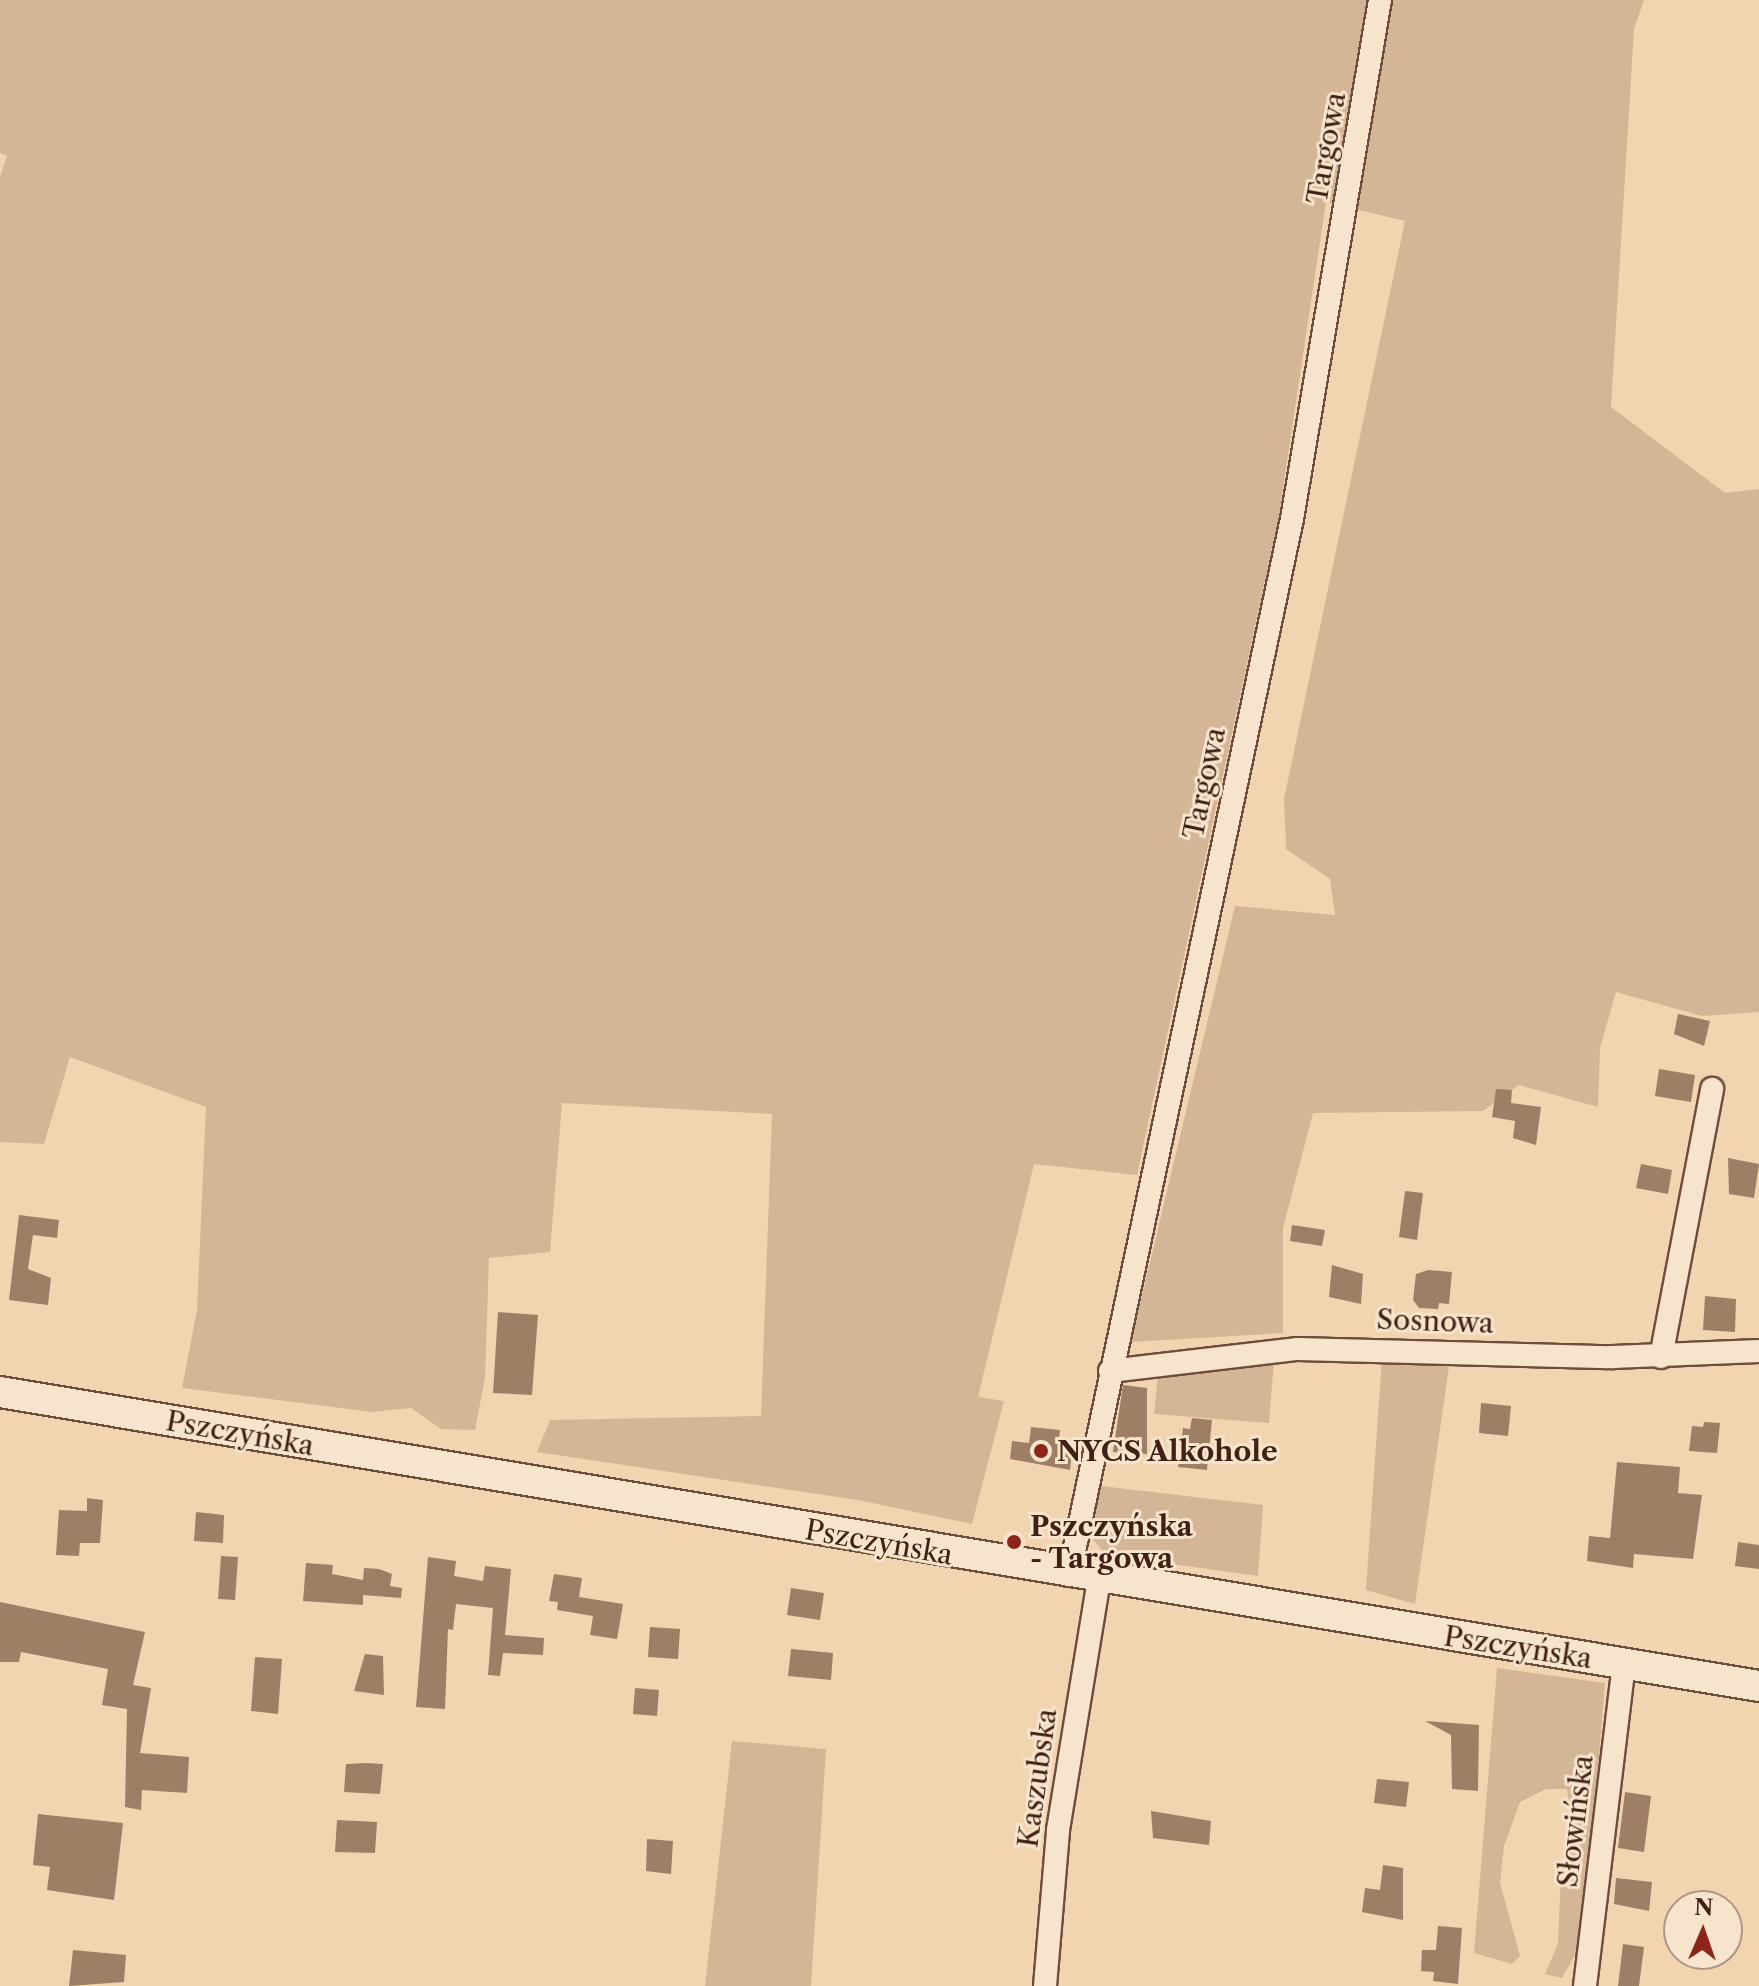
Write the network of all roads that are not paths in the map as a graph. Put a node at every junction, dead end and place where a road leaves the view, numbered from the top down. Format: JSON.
{"nodes":[{"id":1,"x":1380,"y":0,"type":"edge"},
{"id":2,"x":1712,"y":1089,"type":"dead end"},
{"id":3,"x":1759,"y":1351,"type":"edge"},
{"id":4,"x":1661,"y":1357,"type":"junction"},
{"id":5,"x":1110,"y":1371,"type":"junction"},
{"id":6,"x":0,"y":1392,"type":"edge"},
{"id":7,"x":1069,"y":1575,"type":"junction"},
{"id":8,"x":1099,"y":1580,"type":"junction"},
{"id":9,"x":1624,"y":1664,"type":"junction"},
{"id":10,"x":1759,"y":1686,"type":"edge"},
{"id":11,"x":1045,"y":1986,"type":"edge"},
{"id":12,"x":1585,"y":1986,"type":"edge"}],
"edges":[{"from":1,"to":5,"type":"street","name":"Targowa"},
{"from":2,"to":4,"type":"street"},
{"from":3,"to":4,"type":"street","name":"Sosnowa"},
{"from":4,"to":5,"type":"street","name":"Sosnowa"},
{"from":5,"to":7,"type":"street","name":"Targowa"},
{"from":6,"to":7,"type":"main road","name":"Pszczyńska"},
{"from":7,"to":8,"type":"main road","name":"Pszczyńska"},
{"from":8,"to":9,"type":"main road","name":"Pszczyńska"},
{"from":8,"to":11,"type":"street","name":"Kaszubska"},
{"from":9,"to":10,"type":"main road","name":"Pszczyńska"},
{"from":9,"to":12,"type":"street","name":"Słowińska"}]}
